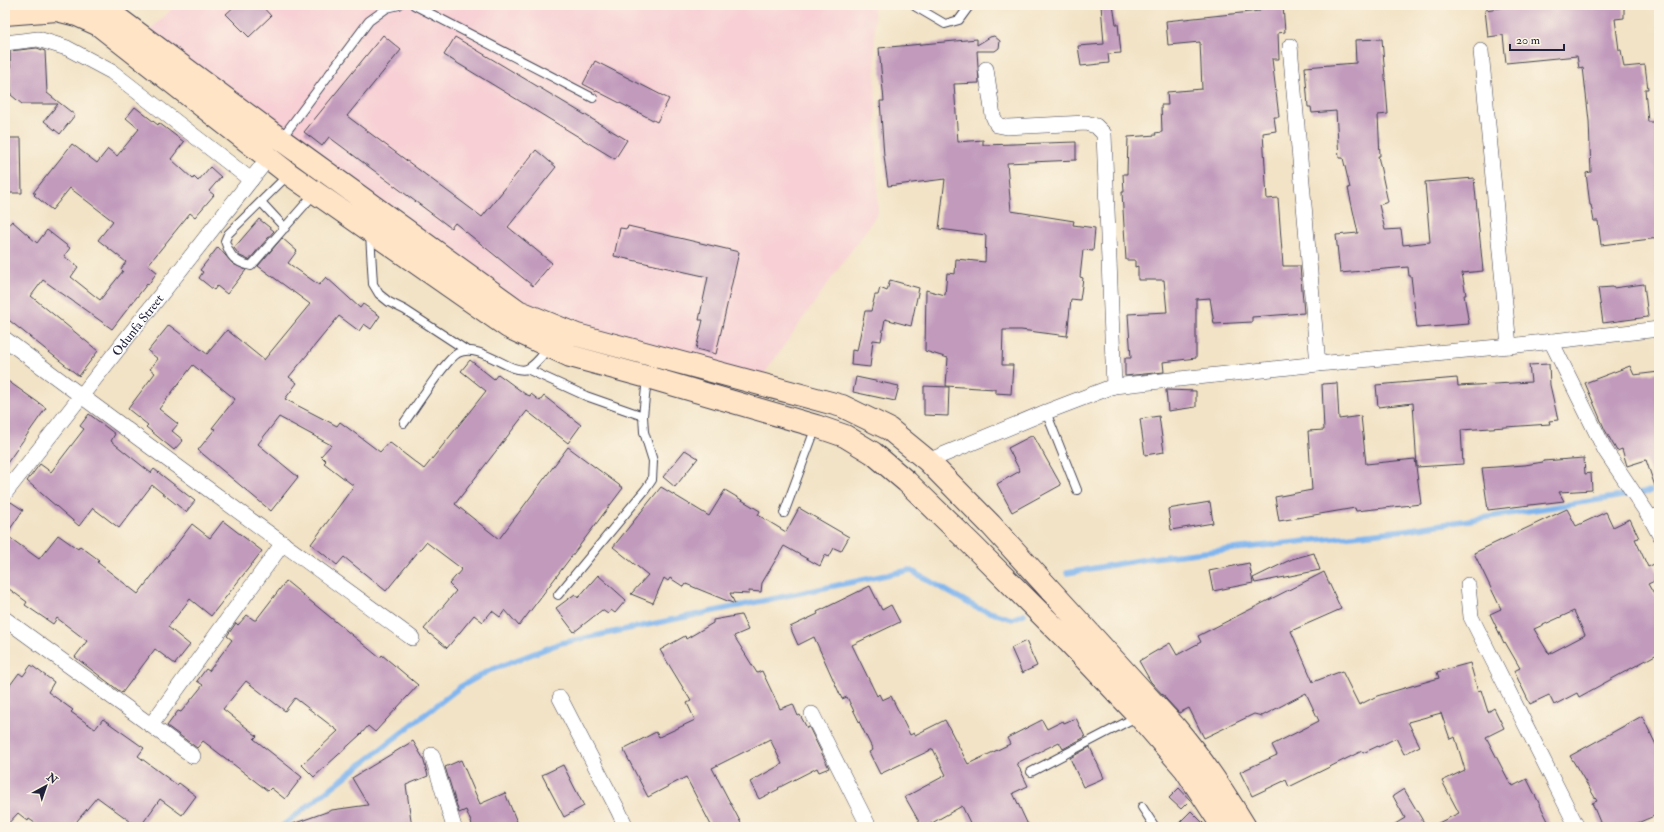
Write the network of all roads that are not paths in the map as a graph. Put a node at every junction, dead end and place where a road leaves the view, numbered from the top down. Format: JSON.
{"nodes":[{"id":1,"x":100,"y":5,"type":"edge"},
{"id":2,"x":399,"y":5,"type":"edge"},
{"id":3,"x":414,"y":5,"type":"edge"},
{"id":4,"x":916,"y":5,"type":"edge"},
{"id":5,"x":970,"y":5,"type":"edge"},
{"id":6,"x":5,"y":14,"type":"edge"},
{"id":7,"x":5,"y":43,"type":"edge"},
{"id":8,"x":1290,"y":46,"type":"dead end"},
{"id":9,"x":1481,"y":51,"type":"dead end"},
{"id":10,"x":986,"y":69,"type":"dead end"},
{"id":11,"x":593,"y":98,"type":"dead end"},
{"id":12,"x":275,"y":148,"type":"junction"},
{"id":13,"x":289,"y":174,"type":"junction"},
{"id":14,"x":251,"y":180,"type":"junction"},
{"id":15,"x":316,"y":193,"type":"junction"},
{"id":16,"x":261,"y":202,"type":"junction"},
{"id":17,"x":285,"y":228,"type":"junction"},
{"id":18,"x":370,"y":230,"type":"junction"},
{"id":19,"x":1659,"y":329,"type":"edge"},
{"id":20,"x":5,"y":339,"type":"edge"},
{"id":21,"x":1551,"y":341,"type":"junction"},
{"id":22,"x":549,"y":346,"type":"junction"},
{"id":23,"x":1509,"y":346,"type":"junction"},
{"id":24,"x":466,"y":350,"type":"junction"},
{"id":25,"x":1318,"y":364,"type":"junction"},
{"id":26,"x":527,"y":369,"type":"junction"},
{"id":27,"x":647,"y":377,"type":"junction"},
{"id":28,"x":1114,"y":386,"type":"junction"},
{"id":29,"x":81,"y":396,"type":"junction"},
{"id":30,"x":1046,"y":412,"type":"junction"},
{"id":31,"x":643,"y":416,"type":"junction"},
{"id":32,"x":404,"y":423,"type":"dead end"},
{"id":33,"x":816,"y":426,"type":"junction"},
{"id":34,"x":928,"y":461,"type":"junction"},
{"id":35,"x":1077,"y":490,"type":"dead end"},
{"id":36,"x":5,"y":493,"type":"edge"},
{"id":37,"x":784,"y":513,"type":"dead end"},
{"id":38,"x":1651,"y":514,"type":"edge"},
{"id":39,"x":1659,"y":534,"type":"edge"},
{"id":40,"x":283,"y":543,"type":"junction"},
{"id":41,"x":1468,"y":585,"type":"dead end"},
{"id":42,"x":558,"y":595,"type":"dead end"},
{"id":43,"x":5,"y":620,"type":"edge"},
{"id":44,"x":412,"y":638,"type":"dead end"},
{"id":45,"x":560,"y":698,"type":"dead end"},
{"id":46,"x":812,"y":714,"type":"dead end"},
{"id":47,"x":1139,"y":716,"type":"junction"},
{"id":48,"x":151,"y":725,"type":"junction"},
{"id":49,"x":432,"y":755,"type":"dead end"},
{"id":50,"x":194,"y":756,"type":"dead end"},
{"id":51,"x":1031,"y":772,"type":"dead end"},
{"id":52,"x":1142,"y":807,"type":"dead end"},
{"id":53,"x":454,"y":827,"type":"edge"},
{"id":54,"x":626,"y":827,"type":"edge"},
{"id":55,"x":869,"y":827,"type":"edge"},
{"id":56,"x":1155,"y":827,"type":"edge"},
{"id":57,"x":1223,"y":827,"type":"edge"},
{"id":58,"x":1245,"y":827,"type":"edge"},
{"id":59,"x":1577,"y":827,"type":"edge"}],
"edges":[{"from":1,"to":12,"type":"main road"},
{"from":2,"to":12,"type":"lane"},
{"from":3,"to":11,"type":"lane"},
{"from":4,"to":5,"type":"lane"},
{"from":6,"to":12,"type":"main road"},
{"from":7,"to":14,"type":"street"},
{"from":8,"to":25,"type":"street"},
{"from":9,"to":23,"type":"street"},
{"from":10,"to":28,"type":"street"},
{"from":12,"to":13,"type":"main road"},
{"from":12,"to":14,"type":"street","name":"Odunfa Street"},
{"from":12,"to":34,"type":"main road"},
{"from":13,"to":15,"type":"main road"},
{"from":13,"to":16,"type":"lane"},
{"from":14,"to":29,"type":"street","name":"Odunfa Street"},
{"from":15,"to":17,"type":"lane"},
{"from":15,"to":18,"type":"main road"},
{"from":16,"to":17,"type":"lane"},
{"from":16,"to":17,"type":"lane"},
{"from":18,"to":22,"type":"main road"},
{"from":18,"to":24,"type":"lane"},
{"from":19,"to":21,"type":"street"},
{"from":20,"to":29,"type":"street"},
{"from":21,"to":23,"type":"street"},
{"from":21,"to":38,"type":"street"},
{"from":22,"to":26,"type":"lane"},
{"from":22,"to":27,"type":"main road"},
{"from":23,"to":25,"type":"street"},
{"from":24,"to":26,"type":"lane"},
{"from":24,"to":32,"type":"lane"},
{"from":25,"to":28,"type":"street"},
{"from":26,"to":31,"type":"lane"},
{"from":27,"to":31,"type":"lane"},
{"from":27,"to":33,"type":"main road"},
{"from":28,"to":30,"type":"street"},
{"from":29,"to":36,"type":"street","name":"Odunfa Street"},
{"from":29,"to":40,"type":"street"},
{"from":30,"to":34,"type":"street"},
{"from":30,"to":35,"type":"lane"},
{"from":31,"to":42,"type":"lane"},
{"from":33,"to":37,"type":"lane"},
{"from":33,"to":47,"type":"main road"},
{"from":34,"to":58,"type":"main road"},
{"from":38,"to":39,"type":"street"},
{"from":40,"to":44,"type":"street"},
{"from":40,"to":48,"type":"street"},
{"from":41,"to":59,"type":"street"},
{"from":43,"to":48,"type":"street"},
{"from":45,"to":54,"type":"street"},
{"from":46,"to":55,"type":"street"},
{"from":47,"to":51,"type":"lane"},
{"from":47,"to":57,"type":"main road"},
{"from":48,"to":50,"type":"street"},
{"from":49,"to":53,"type":"street"},
{"from":52,"to":56,"type":"lane"}]}
